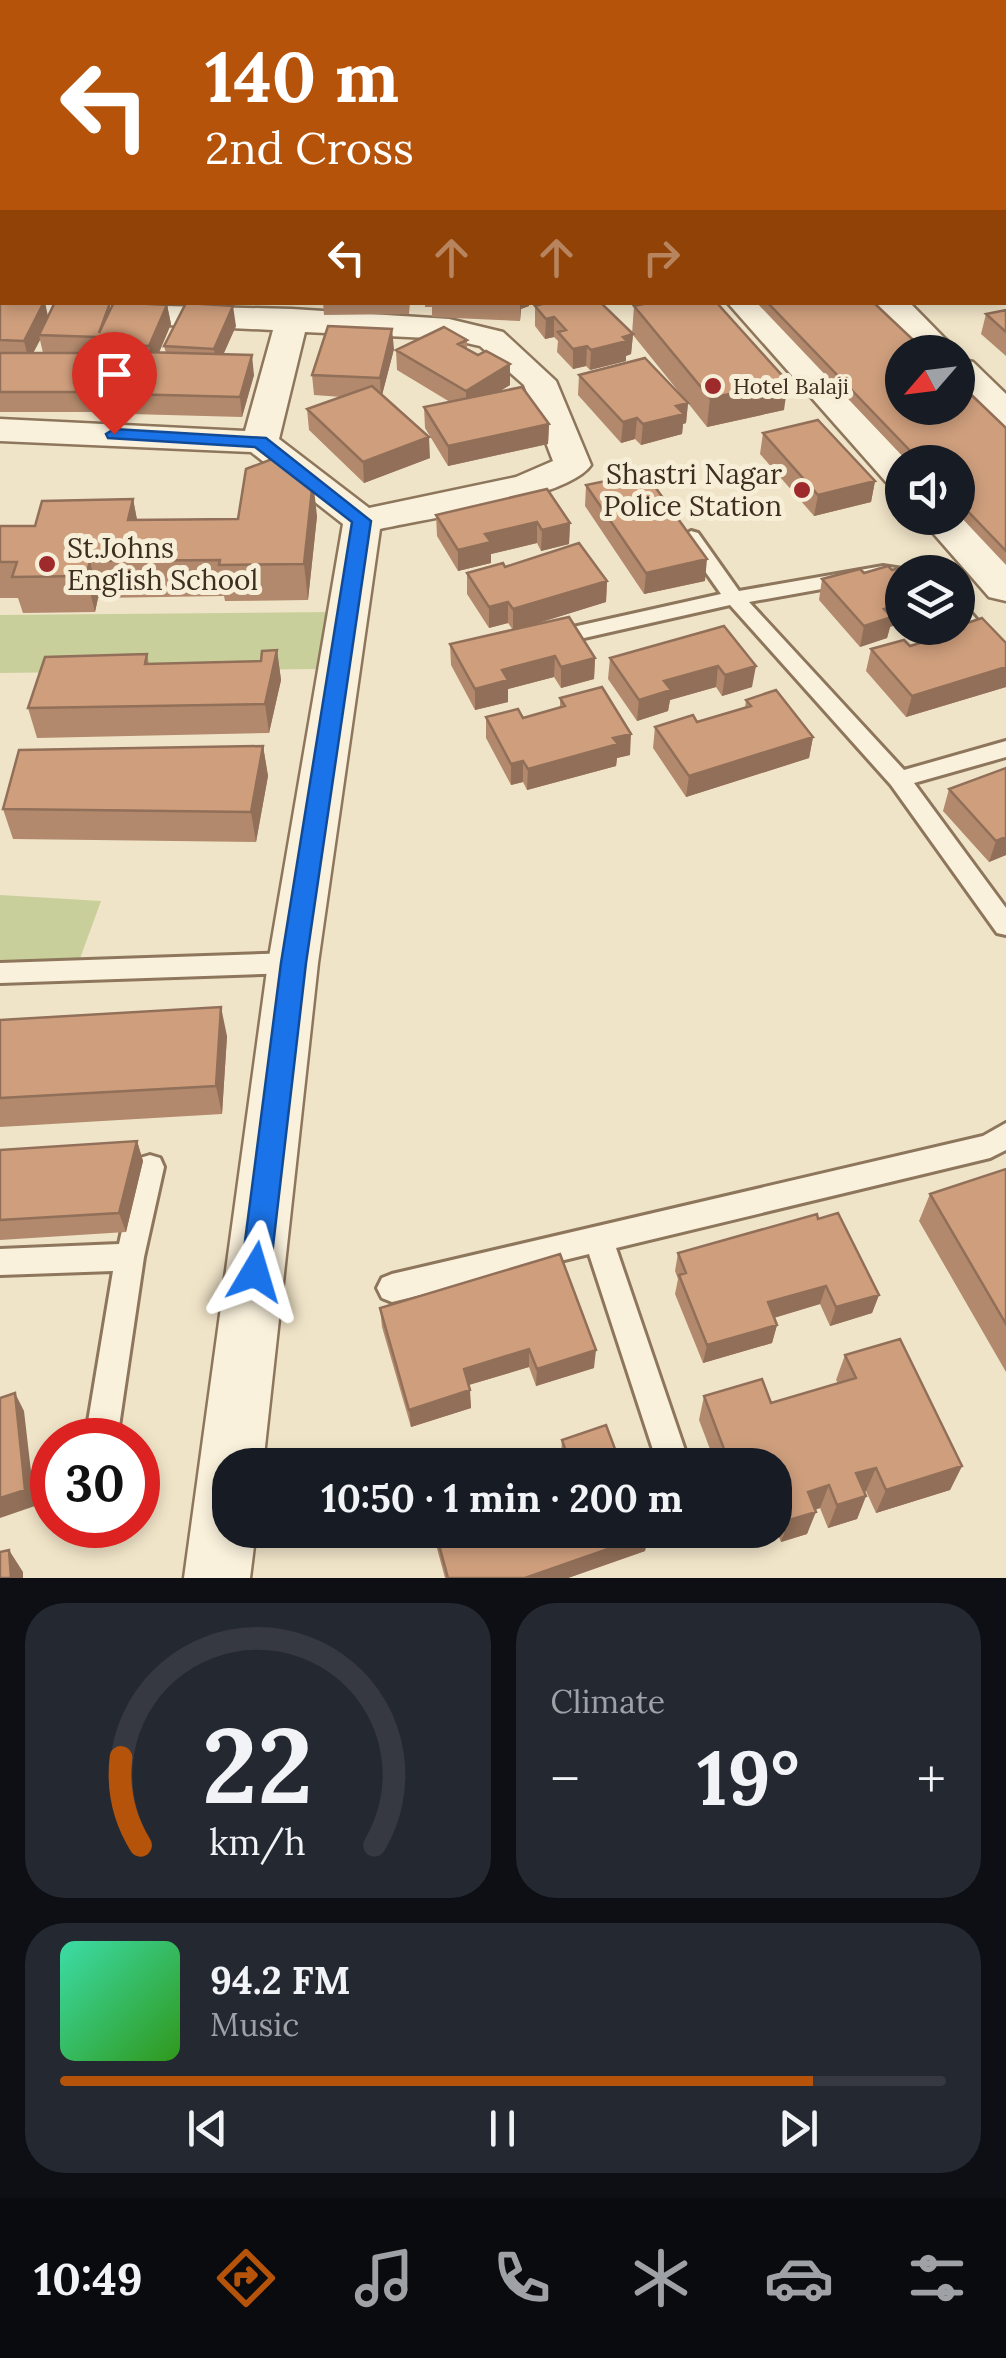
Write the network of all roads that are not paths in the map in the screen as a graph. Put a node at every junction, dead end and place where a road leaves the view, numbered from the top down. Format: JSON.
{"nodes":[{"id":1,"x":749,"y":305,"type":"edge"},
{"id":2,"x":889,"y":305,"type":"edge"},
{"id":3,"x":0,"y":307,"type":"edge"},
{"id":4,"x":292,"y":319,"type":"junction"},
{"id":5,"x":920,"y":335,"type":"edge"},
{"id":6,"x":975,"y":388,"type":"edge"},
{"id":7,"x":1006,"y":418,"type":"edge"},
{"id":8,"x":0,"y":430,"type":"edge"},
{"id":9,"x":260,"y":442,"type":"junction"},
{"id":10,"x":885,"y":454,"type":"edge"},
{"id":11,"x":362,"y":521,"type":"junction"},
{"id":12,"x":681,"y":524,"type":"edge"},
{"id":13,"x":960,"y":535,"type":"edge"},
{"id":14,"x":885,"y":572,"type":"edge"},
{"id":15,"x":1006,"y":586,"type":"edge"},
{"id":16,"x":734,"y":598,"type":"junction"},
{"id":17,"x":975,"y":631,"type":"edge"},
{"id":18,"x":539,"y":641,"type":"edge"},
{"id":19,"x":1006,"y":668,"type":"edge"},
{"id":20,"x":1006,"y":748,"type":"edge"},
{"id":21,"x":899,"y":779,"type":"junction"},
{"id":22,"x":1006,"y":926,"type":"edge"},
{"id":23,"x":293,"y":963,"type":"junction"},
{"id":24,"x":0,"y":973,"type":"edge"},
{"id":25,"x":1006,"y":1136,"type":"edge"},
{"id":26,"x":150,"y":1168,"type":"dead end"},
{"id":27,"x":598,"y":1238,"type":"junction"},
{"id":28,"x":130,"y":1257,"type":"junction"},
{"id":29,"x":0,"y":1262,"type":"edge"},
{"id":30,"x":392,"y":1288,"type":"dead end"},
{"id":31,"x":104,"y":1418,"type":"edge"},
{"id":32,"x":234,"y":1448,"type":"edge"},
{"id":33,"x":668,"y":1448,"type":"edge"},
{"id":34,"x":222,"y":1548,"type":"edge"},
{"id":35,"x":218,"y":1578,"type":"edge"}],
"edges":[{"from":1,"to":10,"type":"street"},
{"from":2,"to":5,"type":"street"},
{"from":3,"to":4,"type":"street"},
{"from":4,"to":9,"type":"street"},
{"from":4,"to":11,"type":"street"},
{"from":6,"to":7,"type":"street"},
{"from":8,"to":9,"type":"street"},
{"from":9,"to":11,"type":"street"},
{"from":11,"to":23,"type":"street"},
{"from":12,"to":16,"type":"lane"},
{"from":13,"to":15,"type":"street"},
{"from":14,"to":16,"type":"lane"},
{"from":16,"to":18,"type":"lane"},
{"from":16,"to":21,"type":"lane"},
{"from":17,"to":19,"type":"lane"},
{"from":20,"to":21,"type":"lane"},
{"from":21,"to":22,"type":"lane"},
{"from":23,"to":24,"type":"lane"},
{"from":23,"to":32,"type":"street"},
{"from":25,"to":27,"type":"lane"},
{"from":26,"to":28,"type":"lane"},
{"from":27,"to":30,"type":"lane"},
{"from":27,"to":33,"type":"lane"},
{"from":28,"to":29,"type":"lane"},
{"from":28,"to":31,"type":"lane"},
{"from":34,"to":35,"type":"street"}]}
